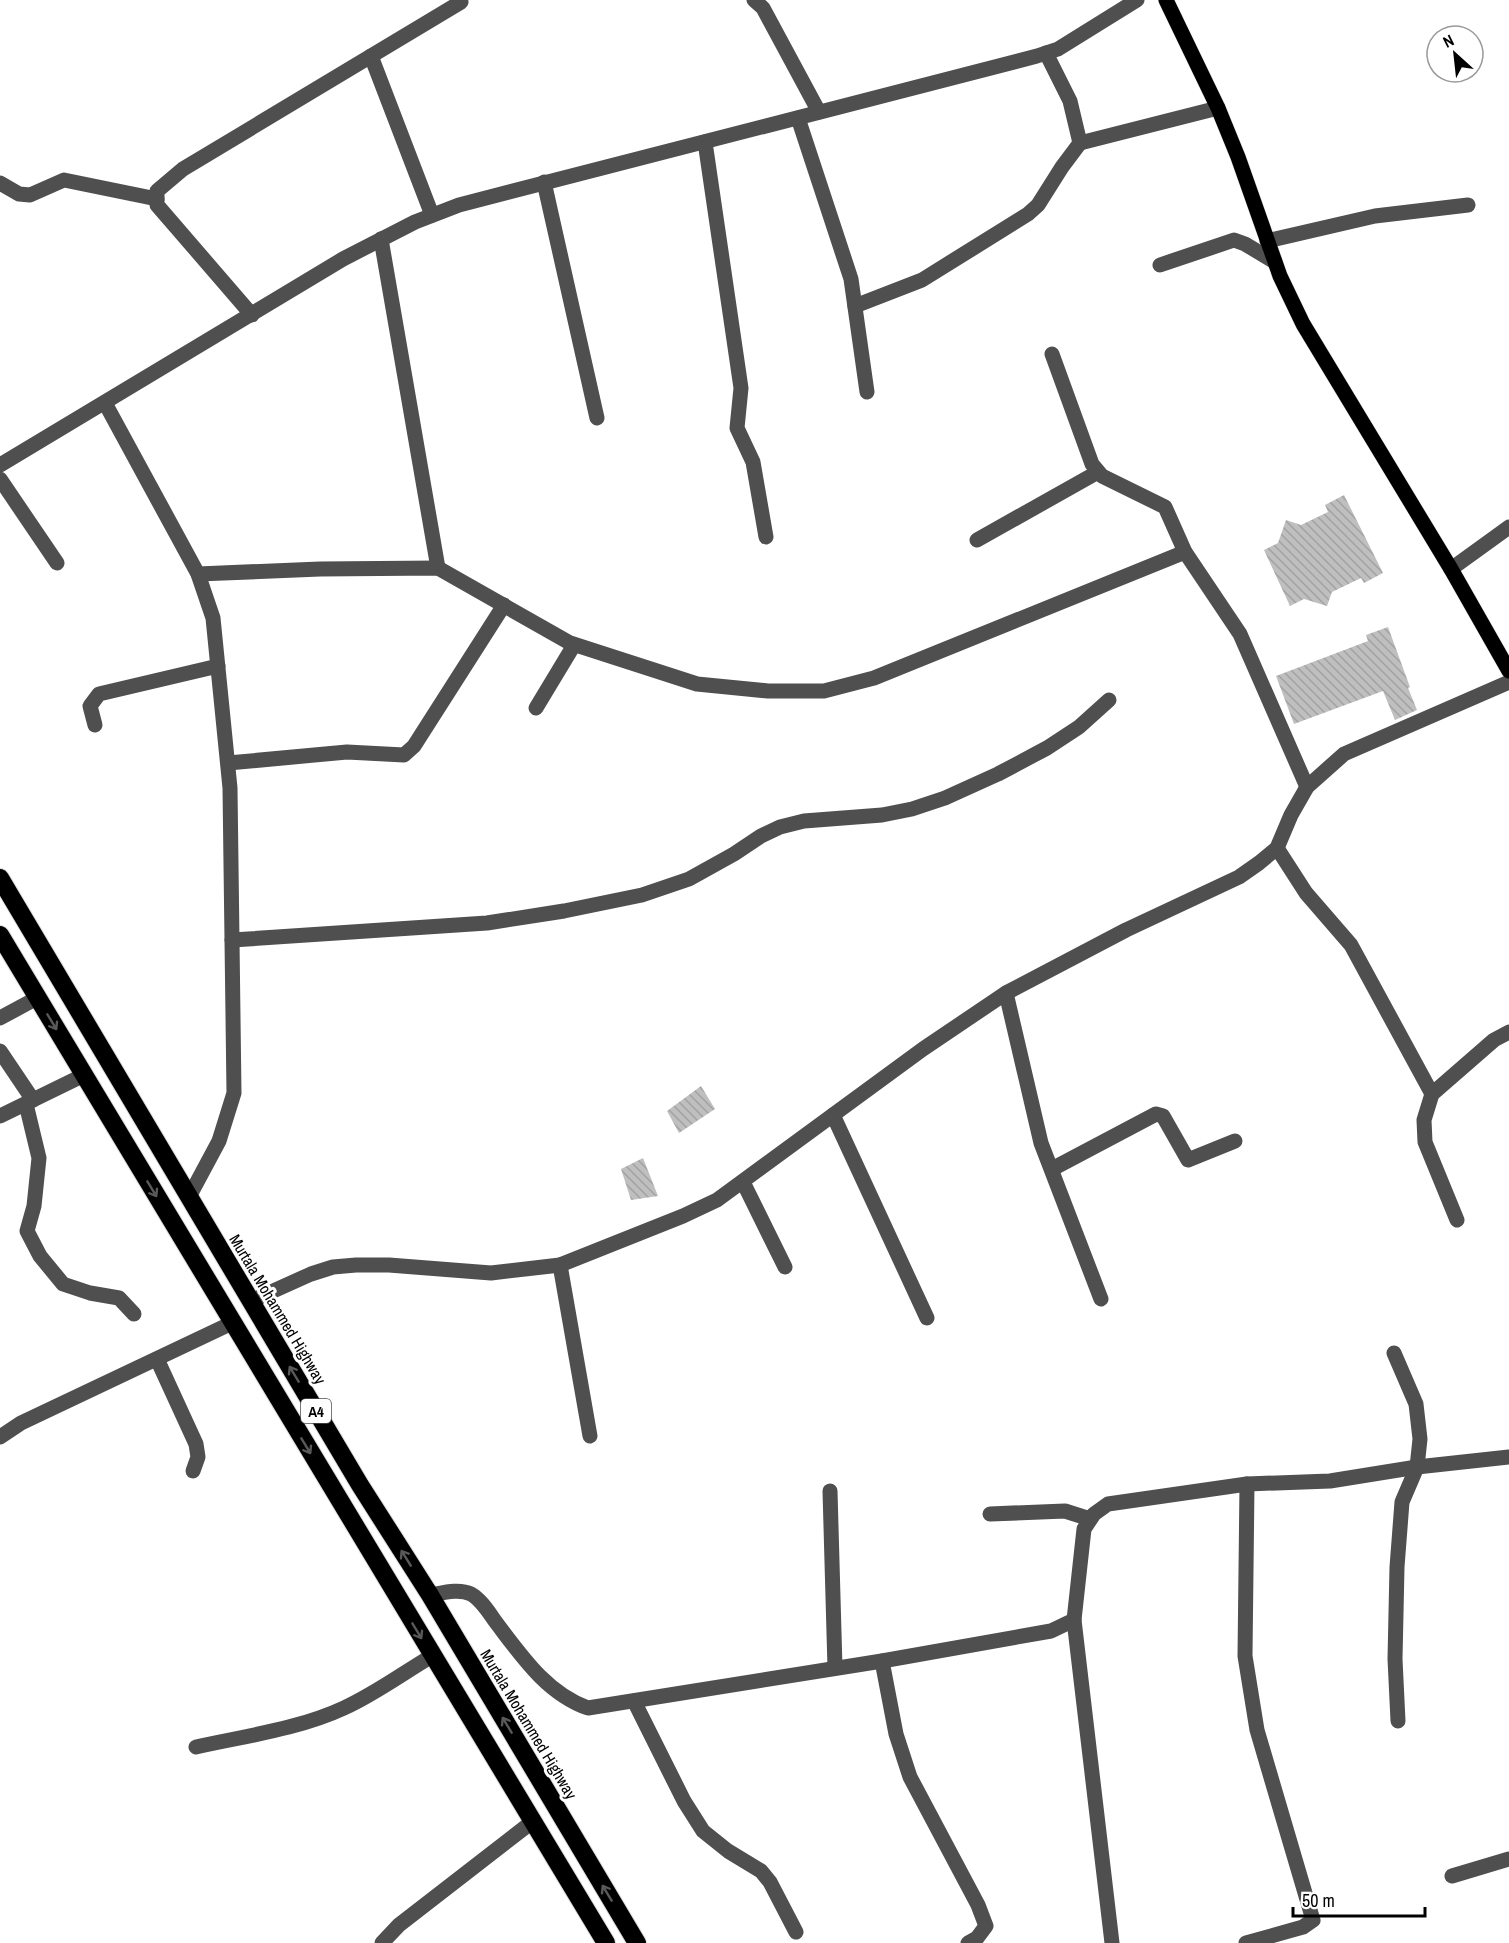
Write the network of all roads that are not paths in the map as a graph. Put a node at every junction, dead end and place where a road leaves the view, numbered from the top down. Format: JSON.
{"nodes":[{"id":1,"x":754,"y":0,"type":"edge"},
{"id":2,"x":1137,"y":0,"type":"edge"},
{"id":3,"x":1166,"y":0,"type":"edge"},
{"id":4,"x":461,"y":2,"type":"dead end"},
{"id":5,"x":444,"y":6,"type":"edge"},
{"id":6,"x":1046,"y":53,"type":"junction"},
{"id":7,"x":371,"y":56,"type":"junction"},
{"id":8,"x":1218,"y":108,"type":"junction"},
{"id":9,"x":819,"y":112,"type":"junction"},
{"id":10,"x":798,"y":118,"type":"junction"},
{"id":11,"x":705,"y":142,"type":"junction"},
{"id":12,"x":1080,"y":143,"type":"junction"},
{"id":13,"x":0,"y":183,"type":"edge"},
{"id":14,"x":544,"y":183,"type":"junction"},
{"id":15,"x":157,"y":199,"type":"junction"},
{"id":16,"x":1468,"y":205,"type":"dead end"},
{"id":17,"x":432,"y":215,"type":"junction"},
{"id":18,"x":381,"y":239,"type":"junction"},
{"id":19,"x":1268,"y":242,"type":"junction"},
{"id":20,"x":1275,"y":262,"type":"junction"},
{"id":21,"x":1160,"y":266,"type":"dead end"},
{"id":22,"x":855,"y":306,"type":"junction"},
{"id":23,"x":252,"y":315,"type":"junction"},
{"id":24,"x":1052,"y":354,"type":"dead end"},
{"id":25,"x":867,"y":392,"type":"dead end"},
{"id":26,"x":105,"y":403,"type":"junction"},
{"id":27,"x":597,"y":418,"type":"dead end"},
{"id":28,"x":0,"y":465,"type":"edge"},
{"id":29,"x":1098,"y":472,"type":"junction"},
{"id":30,"x":0,"y":479,"type":"edge"},
{"id":31,"x":1509,"y":527,"type":"edge"},
{"id":32,"x":766,"y":537,"type":"dead end"},
{"id":33,"x":977,"y":540,"type":"dead end"},
{"id":34,"x":1185,"y":552,"type":"junction"},
{"id":35,"x":57,"y":563,"type":"dead end"},
{"id":36,"x":438,"y":568,"type":"junction"},
{"id":37,"x":1451,"y":569,"type":"junction"},
{"id":38,"x":198,"y":574,"type":"junction"},
{"id":39,"x":504,"y":606,"type":"junction"},
{"id":40,"x":574,"y":645,"type":"junction"},
{"id":41,"x":218,"y":666,"type":"junction"},
{"id":42,"x":1509,"y":671,"type":"edge"},
{"id":43,"x":1509,"y":682,"type":"edge"},
{"id":44,"x":1109,"y":700,"type":"dead end"},
{"id":45,"x":536,"y":708,"type":"dead end"},
{"id":46,"x":95,"y":725,"type":"dead end"},
{"id":47,"x":228,"y":763,"type":"junction"},
{"id":48,"x":1307,"y":787,"type":"junction"},
{"id":49,"x":1277,"y":848,"type":"junction"},
{"id":50,"x":0,"y":878,"type":"edge"},
{"id":51,"x":0,"y":935,"type":"edge"},
{"id":52,"x":232,"y":940,"type":"junction"},
{"id":53,"x":1006,"y":993,"type":"junction"},
{"id":54,"x":38,"y":998,"type":"junction"},
{"id":55,"x":0,"y":1018,"type":"edge"},
{"id":56,"x":1509,"y":1032,"type":"edge"},
{"id":57,"x":0,"y":1051,"type":"edge"},
{"id":58,"x":84,"y":1075,"type":"junction"},
{"id":59,"x":1432,"y":1094,"type":"junction"},
{"id":60,"x":29,"y":1102,"type":"junction"},
{"id":61,"x":833,"y":1115,"type":"junction"},
{"id":62,"x":0,"y":1116,"type":"edge"},
{"id":63,"x":1235,"y":1141,"type":"dead end"},
{"id":64,"x":1052,"y":1169,"type":"junction"},
{"id":65,"x":743,"y":1182,"type":"junction"},
{"id":66,"x":189,"y":1197,"type":"junction"},
{"id":67,"x":1457,"y":1220,"type":"dead end"},
{"id":68,"x":560,"y":1265,"type":"junction"},
{"id":69,"x":785,"y":1267,"type":"dead end"},
{"id":70,"x":1101,"y":1299,"type":"dead end"},
{"id":71,"x":251,"y":1301,"type":"junction"},
{"id":72,"x":134,"y":1314,"type":"dead end"},
{"id":73,"x":927,"y":1318,"type":"dead end"},
{"id":74,"x":232,"y":1323,"type":"junction"},
{"id":75,"x":1394,"y":1353,"type":"dead end"},
{"id":76,"x":157,"y":1359,"type":"junction"},
{"id":77,"x":590,"y":1436,"type":"dead end"},
{"id":78,"x":0,"y":1437,"type":"edge"},
{"id":79,"x":1509,"y":1457,"type":"edge"},
{"id":80,"x":1417,"y":1467,"type":"junction"},
{"id":81,"x":193,"y":1471,"type":"dead end"},
{"id":82,"x":1246,"y":1484,"type":"junction"},
{"id":83,"x":830,"y":1491,"type":"dead end"},
{"id":84,"x":990,"y":1514,"type":"dead end"},
{"id":85,"x":1090,"y":1519,"type":"junction"},
{"id":86,"x":430,"y":1595,"type":"junction"},
{"id":87,"x":1074,"y":1620,"type":"junction"},
{"id":88,"x":432,"y":1656,"type":"junction"},
{"id":89,"x":882,"y":1661,"type":"junction"},
{"id":90,"x":835,"y":1668,"type":"junction"},
{"id":91,"x":634,"y":1701,"type":"junction"},
{"id":92,"x":1398,"y":1721,"type":"dead end"},
{"id":93,"x":196,"y":1747,"type":"dead end"},
{"id":94,"x":532,"y":1822,"type":"junction"},
{"id":95,"x":1509,"y":1859,"type":"edge"},
{"id":96,"x":1452,"y":1876,"type":"dead end"},
{"id":97,"x":796,"y":1932,"type":"dead end"},
{"id":98,"x":382,"y":1943,"type":"edge"},
{"id":99,"x":606,"y":1943,"type":"edge"},
{"id":100,"x":637,"y":1943,"type":"edge"},
{"id":101,"x":968,"y":1943,"type":"edge"},
{"id":102,"x":1112,"y":1943,"type":"edge"},
{"id":103,"x":1246,"y":1943,"type":"edge"}],
"edges":[{"from":1,"to":9,"type":"street"},
{"from":2,"to":6,"type":"street"},
{"from":3,"to":8,"type":"main road"},
{"from":4,"to":5,"type":"street"},
{"from":5,"to":7,"type":"street"},
{"from":6,"to":9,"type":"street"},
{"from":6,"to":12,"type":"street"},
{"from":7,"to":15,"type":"street"},
{"from":7,"to":17,"type":"street"},
{"from":8,"to":12,"type":"street"},
{"from":8,"to":19,"type":"main road"},
{"from":9,"to":10,"type":"street"},
{"from":10,"to":11,"type":"street"},
{"from":10,"to":22,"type":"street"},
{"from":11,"to":14,"type":"street"},
{"from":11,"to":32,"type":"street"},
{"from":12,"to":22,"type":"street"},
{"from":13,"to":15,"type":"street"},
{"from":14,"to":17,"type":"street"},
{"from":14,"to":27,"type":"street"},
{"from":15,"to":23,"type":"street"},
{"from":16,"to":19,"type":"street"},
{"from":17,"to":18,"type":"street"},
{"from":18,"to":23,"type":"street"},
{"from":18,"to":36,"type":"street"},
{"from":19,"to":20,"type":"main road"},
{"from":20,"to":21,"type":"street"},
{"from":20,"to":37,"type":"main road"},
{"from":22,"to":25,"type":"street"},
{"from":23,"to":26,"type":"street"},
{"from":24,"to":29,"type":"street"},
{"from":26,"to":28,"type":"street"},
{"from":26,"to":38,"type":"street"},
{"from":29,"to":33,"type":"street"},
{"from":29,"to":34,"type":"street"},
{"from":30,"to":35,"type":"street"},
{"from":31,"to":37,"type":"street"},
{"from":34,"to":40,"type":"street"},
{"from":34,"to":48,"type":"street"},
{"from":36,"to":38,"type":"street"},
{"from":36,"to":39,"type":"street"},
{"from":37,"to":42,"type":"main road"},
{"from":38,"to":41,"type":"street"},
{"from":39,"to":40,"type":"street"},
{"from":39,"to":47,"type":"street"},
{"from":40,"to":45,"type":"street"},
{"from":41,"to":46,"type":"street"},
{"from":41,"to":47,"type":"street"},
{"from":43,"to":48,"type":"street"},
{"from":44,"to":52,"type":"street"},
{"from":47,"to":52,"type":"street"},
{"from":48,"to":49,"type":"street"},
{"from":49,"to":53,"type":"street"},
{"from":49,"to":59,"type":"street"},
{"from":50,"to":66,"type":"highway","name":"Murtala Mohammed Highway","number":"A4"},
{"from":51,"to":54,"type":"highway","number":"A4"},
{"from":52,"to":66,"type":"street"},
{"from":53,"to":61,"type":"street"},
{"from":53,"to":64,"type":"street"},
{"from":54,"to":55,"type":"street"},
{"from":54,"to":58,"type":"highway","number":"A4","one_way":true},
{"from":56,"to":59,"type":"street"},
{"from":57,"to":60,"type":"street"},
{"from":58,"to":60,"type":"street"},
{"from":58,"to":74,"type":"highway","number":"A4","one_way":true},
{"from":59,"to":67,"type":"street"},
{"from":60,"to":62,"type":"street"},
{"from":60,"to":72,"type":"street"},
{"from":61,"to":65,"type":"street"},
{"from":61,"to":73,"type":"street"},
{"from":63,"to":64,"type":"street"},
{"from":64,"to":70,"type":"street"},
{"from":65,"to":68,"type":"street"},
{"from":65,"to":69,"type":"street"},
{"from":66,"to":71,"type":"highway","name":"Murtala Mohammed Highway","number":"A4"},
{"from":68,"to":71,"type":"street"},
{"from":68,"to":77,"type":"street"},
{"from":86,"to":71,"type":"highway","name":"Murtala Mohammed Highway","number":"A4","one_way":true},
{"from":74,"to":76,"type":"street"},
{"from":74,"to":88,"type":"highway","number":"A4","one_way":true},
{"from":75,"to":80,"type":"street"},
{"from":76,"to":78,"type":"street"},
{"from":76,"to":81,"type":"street"},
{"from":79,"to":80,"type":"street"},
{"from":80,"to":82,"type":"street"},
{"from":80,"to":92,"type":"street"},
{"from":82,"to":85,"type":"street"},
{"from":82,"to":103,"type":"street"},
{"from":83,"to":90,"type":"street"},
{"from":84,"to":85,"type":"street"},
{"from":85,"to":87,"type":"street"},
{"from":86,"to":91,"type":"street"},
{"from":100,"to":86,"type":"highway","name":"Murtala Mohammed Highway","number":"A4","one_way":true},
{"from":87,"to":89,"type":"street"},
{"from":87,"to":102,"type":"street"},
{"from":88,"to":93,"type":"street"},
{"from":88,"to":94,"type":"highway","number":"A4"},
{"from":89,"to":90,"type":"street"},
{"from":89,"to":101,"type":"street"},
{"from":90,"to":91,"type":"street"},
{"from":91,"to":97,"type":"street"},
{"from":94,"to":98,"type":"street"},
{"from":94,"to":99,"type":"highway","number":"A4"},
{"from":95,"to":96,"type":"street"}]}
